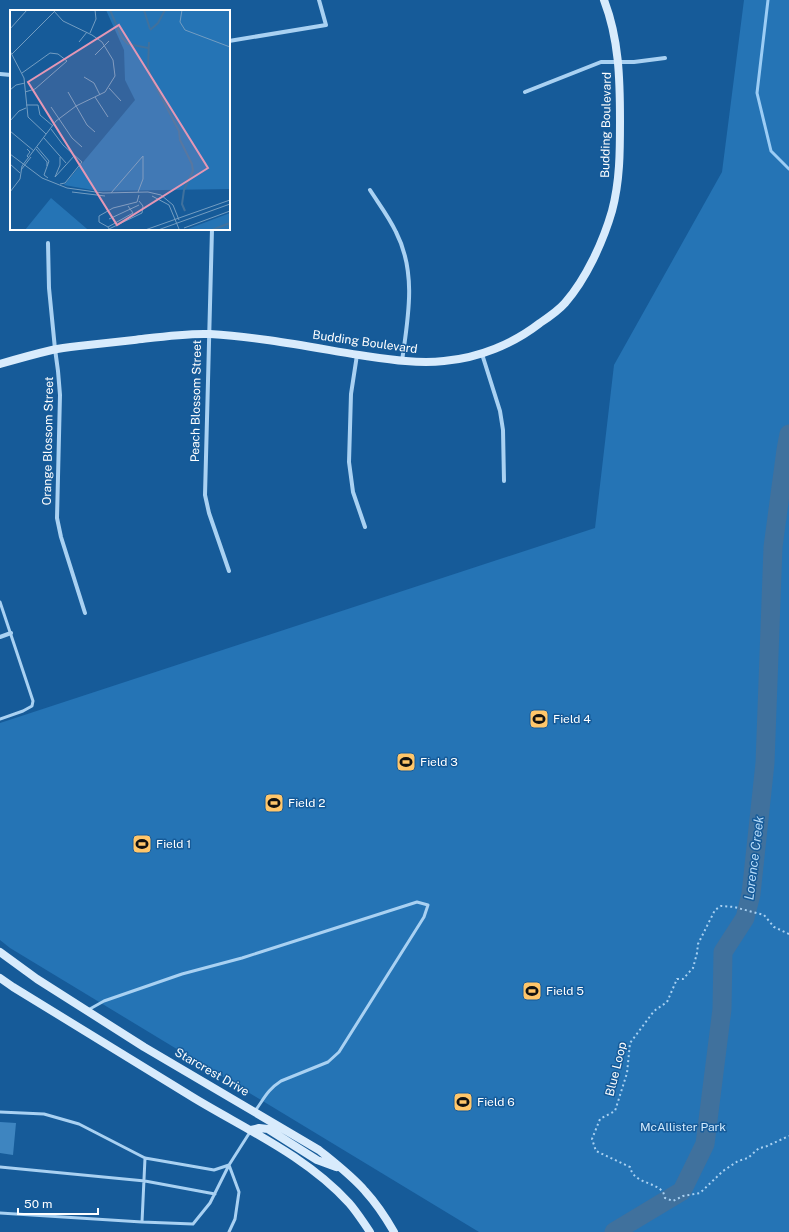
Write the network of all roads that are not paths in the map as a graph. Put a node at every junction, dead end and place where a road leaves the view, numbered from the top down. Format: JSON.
{"nodes":[{"id":1,"x":319,"y":0,"type":"edge"},
{"id":2,"x":604,"y":0,"type":"edge"},
{"id":3,"x":230,"y":41,"type":"edge"},
{"id":4,"x":665,"y":58,"type":"dead end"},
{"id":5,"x":618,"y":62,"type":"junction"},
{"id":6,"x":0,"y":74,"type":"edge"},
{"id":7,"x":10,"y":75,"type":"edge"},
{"id":8,"x":525,"y":92,"type":"dead end"},
{"id":9,"x":370,"y":190,"type":"dead end"},
{"id":10,"x":212,"y":230,"type":"edge"},
{"id":11,"x":48,"y":243,"type":"dead end"},
{"id":12,"x":208,"y":334,"type":"junction"},
{"id":13,"x":55,"y":349,"type":"junction"},
{"id":14,"x":357,"y":354,"type":"junction"},
{"id":15,"x":482,"y":354,"type":"junction"},
{"id":16,"x":402,"y":361,"type":"junction"},
{"id":17,"x":0,"y":364,"type":"edge"},
{"id":18,"x":504,"y":481,"type":"dead end"},
{"id":19,"x":365,"y":527,"type":"dead end"},
{"id":20,"x":229,"y":571,"type":"dead end"},
{"id":21,"x":0,"y":602,"type":"edge"},
{"id":22,"x":85,"y":613,"type":"dead end"},
{"id":23,"x":11,"y":633,"type":"junction"},
{"id":24,"x":0,"y":637,"type":"edge"},
{"id":25,"x":0,"y":718,"type":"edge"},
{"id":26,"x":0,"y":952,"type":"edge"},
{"id":27,"x":0,"y":978,"type":"edge"},
{"id":28,"x":87,"y":1010,"type":"junction"},
{"id":29,"x":0,"y":1112,"type":"edge"},
{"id":30,"x":255,"y":1112,"type":"junction"},
{"id":31,"x":251,"y":1130,"type":"junction"},
{"id":32,"x":145,"y":1158,"type":"junction"},
{"id":33,"x":229,"y":1165,"type":"junction"},
{"id":34,"x":0,"y":1167,"type":"edge"},
{"id":35,"x":343,"y":1169,"type":"junction"},
{"id":36,"x":145,"y":1181,"type":"junction"},
{"id":37,"x":214,"y":1194,"type":"junction"},
{"id":38,"x":0,"y":1213,"type":"edge"},
{"id":39,"x":142,"y":1222,"type":"junction"},
{"id":40,"x":229,"y":1232,"type":"edge"},
{"id":41,"x":370,"y":1232,"type":"edge"},
{"id":42,"x":394,"y":1232,"type":"edge"}],
"edges":[{"from":1,"to":3,"type":"street"},
{"from":2,"to":5,"type":"main road","name":"Budding Boulevard"},
{"from":4,"to":5,"type":"street"},
{"from":5,"to":8,"type":"street"},
{"from":5,"to":15,"type":"main road","name":"Budding Boulevard"},
{"from":6,"to":7,"type":"street"},
{"from":9,"to":16,"type":"street"},
{"from":10,"to":12,"type":"street","name":"Peach Blossom Street"},
{"from":11,"to":13,"type":"street","name":"Orange Blossom Street"},
{"from":12,"to":13,"type":"main road","name":"Budding Boulevard"},
{"from":12,"to":14,"type":"main road","name":"Budding Boulevard"},
{"from":12,"to":20,"type":"street","name":"Peach Blossom Street"},
{"from":13,"to":17,"type":"main road","name":"Budding Boulevard"},
{"from":13,"to":22,"type":"street","name":"Orange Blossom Street"},
{"from":14,"to":16,"type":"main road","name":"Budding Boulevard"},
{"from":14,"to":19,"type":"street"},
{"from":15,"to":16,"type":"main road","name":"Budding Boulevard"},
{"from":15,"to":18,"type":"street"},
{"from":21,"to":23,"type":"lane"},
{"from":23,"to":24,"type":"street"},
{"from":23,"to":25,"type":"lane"},
{"from":26,"to":28,"type":"main road","name":"Starcrest Drive"},
{"from":27,"to":31,"type":"main road"},
{"from":28,"to":30,"type":"main road","name":"Starcrest Drive"},
{"from":28,"to":30,"type":"lane"},
{"from":29,"to":32,"type":"lane"},
{"from":30,"to":35,"type":"main road","name":"Starcrest Drive"},
{"from":31,"to":33,"type":"lane"},
{"from":31,"to":35,"type":"main road"},
{"from":31,"to":41,"type":"main road"},
{"from":32,"to":33,"type":"lane"},
{"from":32,"to":36,"type":"lane"},
{"from":33,"to":37,"type":"lane"},
{"from":33,"to":40,"type":"lane"},
{"from":34,"to":36,"type":"lane"},
{"from":35,"to":42,"type":"main road","name":"Starcrest Drive"},
{"from":36,"to":37,"type":"lane"},
{"from":36,"to":39,"type":"lane"},
{"from":37,"to":39,"type":"lane"},
{"from":38,"to":39,"type":"lane"}]}
